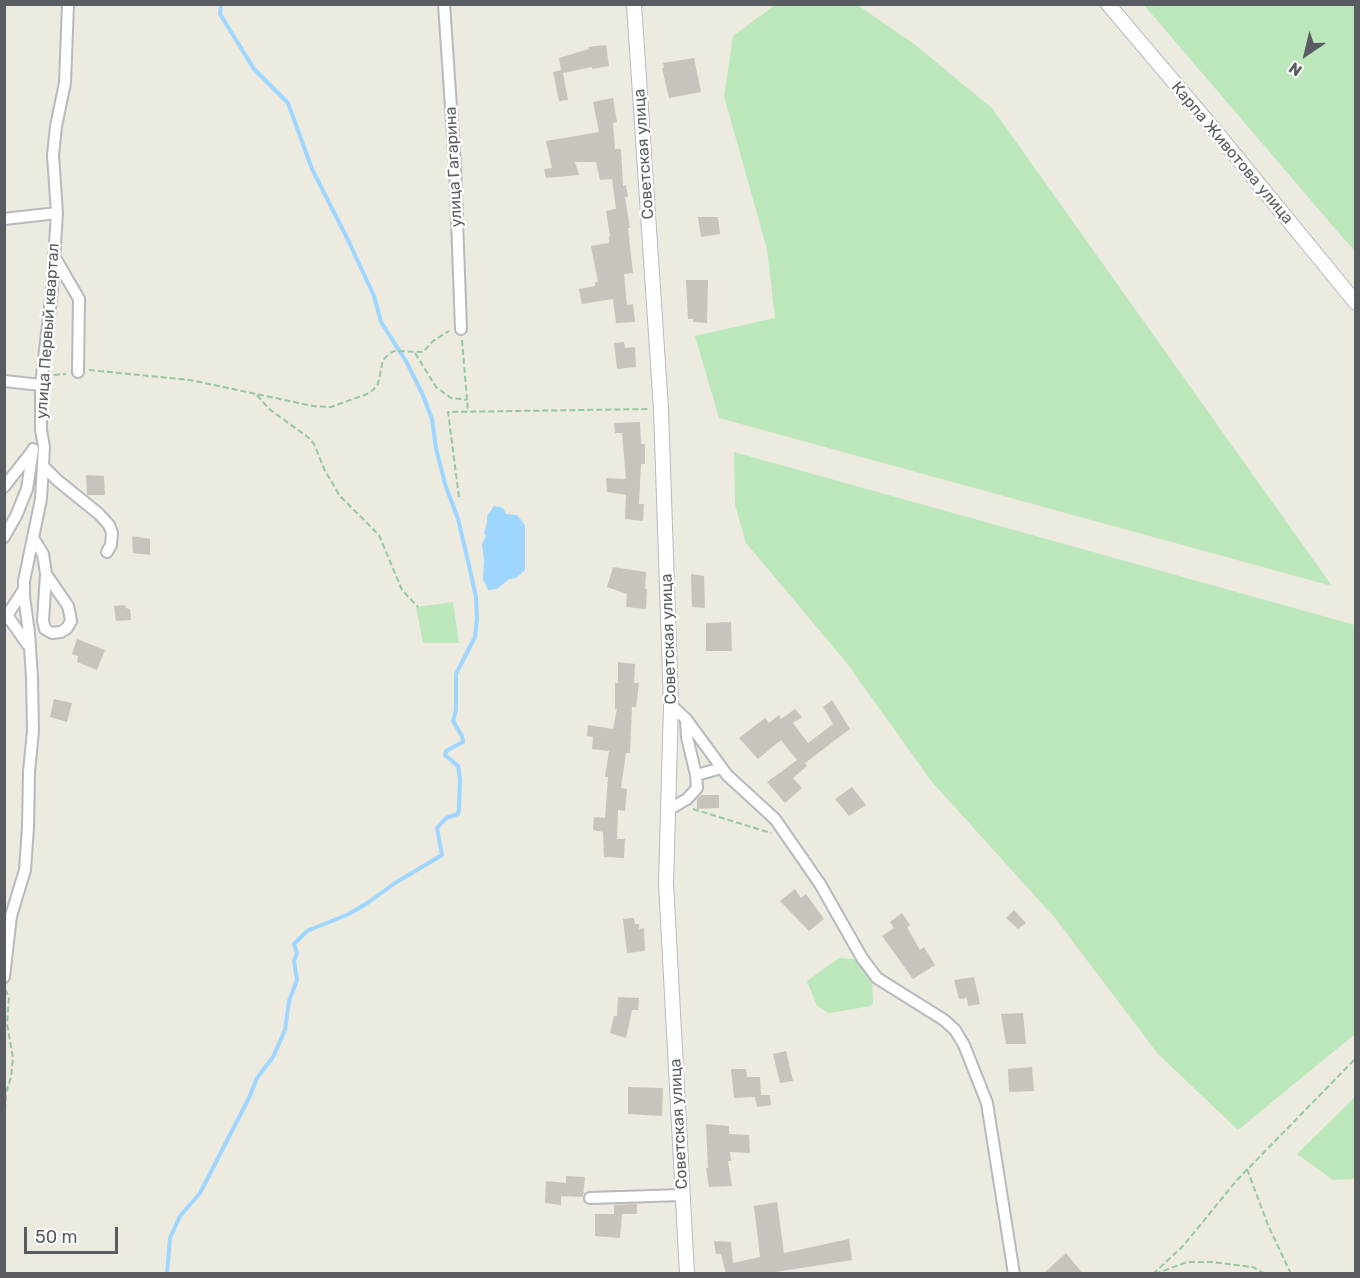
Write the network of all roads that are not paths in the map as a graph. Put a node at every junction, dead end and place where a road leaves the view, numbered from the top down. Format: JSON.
{"nodes":[{"id":1,"x":68,"y":4,"type":"edge"},
{"id":2,"x":444,"y":4,"type":"edge"},
{"id":3,"x":634,"y":4,"type":"edge"},
{"id":4,"x":1108,"y":4,"type":"edge"},
{"id":5,"x":57,"y":213,"type":"junction"},
{"id":6,"x":4,"y":219,"type":"edge"},
{"id":7,"x":54,"y":256,"type":"junction"},
{"id":8,"x":1356,"y":303,"type":"edge"},
{"id":9,"x":461,"y":329,"type":"road end"},
{"id":10,"x":78,"y":372,"type":"road end"},
{"id":11,"x":41,"y":379,"type":"junction"},
{"id":12,"x":4,"y":381,"type":"edge"},
{"id":13,"x":41,"y":430,"type":"junction"},
{"id":14,"x":33,"y":449,"type":"junction"},
{"id":15,"x":43,"y":466,"type":"junction"},
{"id":16,"x":4,"y":487,"type":"edge"},
{"id":17,"x":4,"y":537,"type":"edge"},
{"id":18,"x":33,"y":538,"type":"junction"},
{"id":19,"x":107,"y":552,"type":"dead end"},
{"id":20,"x":46,"y":574,"type":"junction"},
{"id":21,"x":24,"y":589,"type":"junction"},
{"id":22,"x":6,"y":616,"type":"edge"},
{"id":23,"x":30,"y":648,"type":"junction"},
{"id":24,"x":671,"y":705,"type":"junction"},
{"id":25,"x":686,"y":719,"type":"junction"},
{"id":26,"x":722,"y":768,"type":"junction"},
{"id":27,"x":696,"y":775,"type":"junction"},
{"id":28,"x":673,"y":807,"type":"junction"},
{"id":29,"x":7,"y":944,"type":"edge"},
{"id":30,"x":4,"y":977,"type":"edge"},
{"id":31,"x":682,"y":1195,"type":"junction"},
{"id":32,"x":590,"y":1198,"type":"dead end"},
{"id":33,"x":687,"y":1274,"type":"edge"},
{"id":34,"x":1014,"y":1274,"type":"edge"}],
"edges":[{"from":1,"to":5,"type":"street","name":"улица Первый квартал"},
{"from":2,"to":9,"type":"street","name":"улица Гагарина"},
{"from":3,"to":24,"type":"main road","name":"Советская улица"},
{"from":4,"to":8,"type":"main road","name":"Карпа Животова улица"},
{"from":5,"to":6,"type":"street"},
{"from":5,"to":7,"type":"street","name":"улица Первый квартал"},
{"from":7,"to":10,"type":"street"},
{"from":7,"to":11,"type":"street","name":"улица Первый квартал"},
{"from":11,"to":12,"type":"street"},
{"from":11,"to":13,"type":"street","name":"улица Первый квартал"},
{"from":13,"to":14,"type":"street"},
{"from":13,"to":15,"type":"street","name":"улица Первый квартал"},
{"from":14,"to":16,"type":"street"},
{"from":14,"to":17,"type":"street"},
{"from":15,"to":18,"type":"street","name":"улица Первый квартал"},
{"from":15,"to":19,"type":"street"},
{"from":18,"to":20,"type":"street"},
{"from":18,"to":21,"type":"street","name":"улица Первый квартал"},
{"from":20,"to":20,"type":"street"},
{"from":21,"to":22,"type":"street"},
{"from":21,"to":23,"type":"street","name":"улица Первый квартал"},
{"from":22,"to":23,"type":"street"},
{"from":23,"to":29,"type":"street","name":"улица Первый квартал"},
{"from":24,"to":25,"type":"street"},
{"from":24,"to":28,"type":"main road","name":"Советская улица"},
{"from":25,"to":26,"type":"street"},
{"from":25,"to":27,"type":"street"},
{"from":26,"to":27,"type":"street"},
{"from":26,"to":34,"type":"street"},
{"from":27,"to":28,"type":"street"},
{"from":28,"to":31,"type":"main road","name":"Советская улица"},
{"from":29,"to":30,"type":"street","name":"улица Первый квартал"},
{"from":31,"to":32,"type":"street"},
{"from":31,"to":33,"type":"main road","name":"Советская улица"}]}
